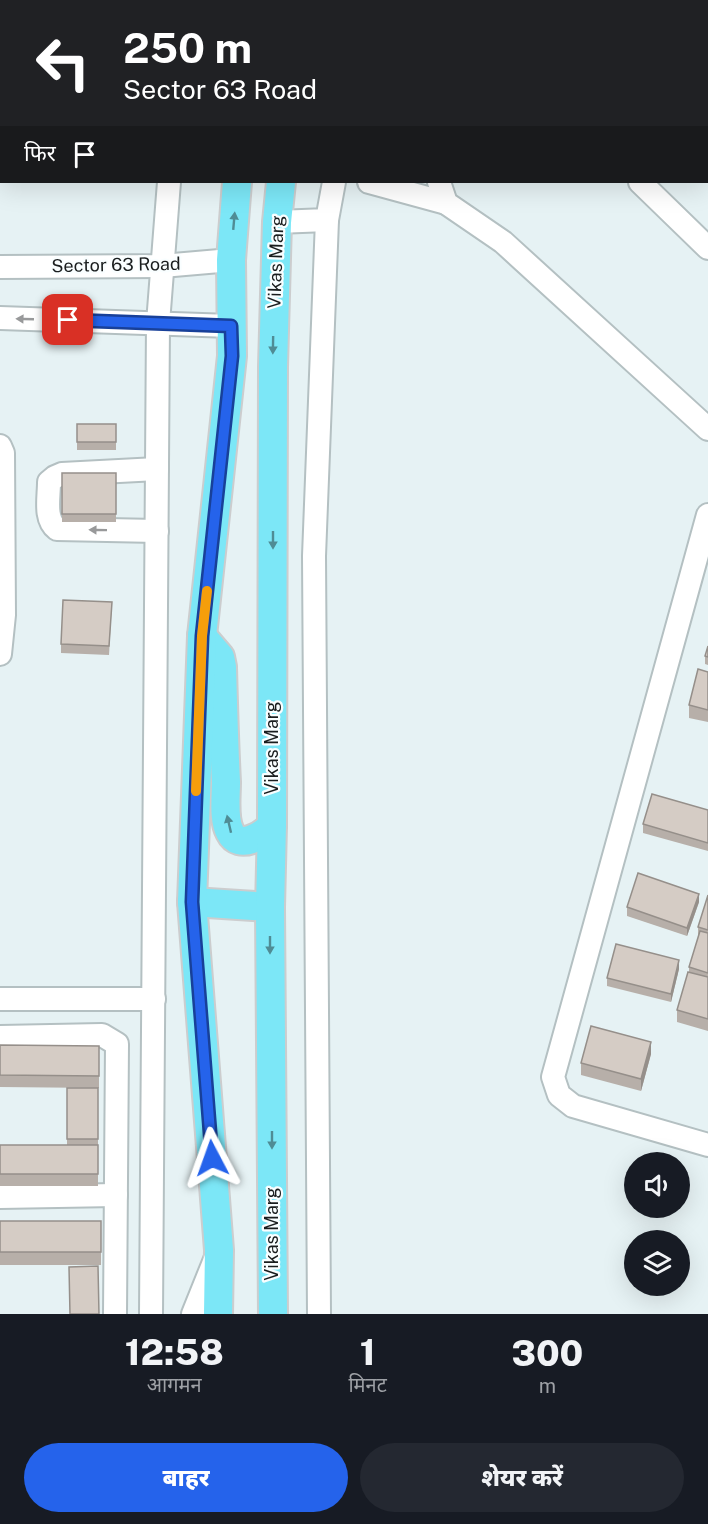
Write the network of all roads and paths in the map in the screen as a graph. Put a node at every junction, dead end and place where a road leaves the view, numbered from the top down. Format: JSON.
{"nodes":[{"id":1,"x":170,"y":183,"type":"edge"},
{"id":2,"x":237,"y":183,"type":"edge"},
{"id":3,"x":281,"y":183,"type":"edge"},
{"id":4,"x":334,"y":183,"type":"edge"},
{"id":5,"x":376,"y":183,"type":"edge"},
{"id":6,"x":641,"y":183,"type":"edge"},
{"id":7,"x":442,"y":192,"type":"edge"},
{"id":8,"x":327,"y":220,"type":"junction"},
{"id":9,"x":277,"y":222,"type":"junction"},
{"id":10,"x":708,"y":248,"type":"edge"},
{"id":11,"x":231,"y":260,"type":"junction"},
{"id":12,"x":162,"y":266,"type":"junction"},
{"id":13,"x":0,"y":267,"type":"edge"},
{"id":14,"x":0,"y":318,"type":"edge"},
{"id":15,"x":158,"y":323,"type":"junction"},
{"id":16,"x":231,"y":326,"type":"junction"},
{"id":17,"x":708,"y":429,"type":"edge"},
{"id":18,"x":0,"y":446,"type":"edge"},
{"id":19,"x":157,"y":469,"type":"junction"},
{"id":20,"x":708,"y":515,"type":"edge"},
{"id":21,"x":157,"y":531,"type":"junction"},
{"id":22,"x":202,"y":636,"type":"junction"},
{"id":23,"x":0,"y":654,"type":"edge"},
{"id":24,"x":272,"y":825,"type":"junction"},
{"id":25,"x":192,"y":902,"type":"junction"},
{"id":26,"x":270,"y":907,"type":"junction"},
{"id":27,"x":0,"y":999,"type":"edge"},
{"id":28,"x":154,"y":999,"type":"junction"},
{"id":29,"x":0,"y":1037,"type":"edge"},
{"id":30,"x":708,"y":1145,"type":"edge"},
{"id":31,"x":116,"y":1195,"type":"junction"},
{"id":32,"x":0,"y":1197,"type":"edge"},
{"id":33,"x":219,"y":1250,"type":"junction"},
{"id":34,"x":115,"y":1314,"type":"edge"},
{"id":35,"x":151,"y":1314,"type":"edge"},
{"id":36,"x":193,"y":1314,"type":"edge"},
{"id":37,"x":218,"y":1314,"type":"edge"},
{"id":38,"x":273,"y":1314,"type":"edge"},
{"id":39,"x":319,"y":1314,"type":"edge"}],
"edges":[{"from":1,"to":12,"type":"street"},
{"from":11,"to":2,"type":"main road","one_way":true},
{"from":3,"to":9,"type":"main road","name":"Vikas Marg"},
{"from":4,"to":8,"type":"street"},
{"from":5,"to":7,"type":"street"},
{"from":6,"to":10,"type":"street"},
{"from":7,"to":17,"type":"street"},
{"from":8,"to":9,"type":"street"},
{"from":8,"to":39,"type":"street"},
{"from":9,"to":24,"type":"main road","name":"Vikas Marg","one_way":true},
{"from":11,"to":12,"type":"street","name":"Sector 63 Road"},
{"from":11,"to":16,"type":"main road"},
{"from":12,"to":13,"type":"street","name":"Sector 63 Road"},
{"from":12,"to":15,"type":"street"},
{"from":15,"to":14,"type":"street","one_way":true},
{"from":15,"to":16,"type":"street"},
{"from":15,"to":19,"type":"street"},
{"from":16,"to":22,"type":"main road"},
{"from":18,"to":23,"type":"street"},
{"from":19,"to":21,"type":"street"},
{"from":21,"to":19,"type":"street","one_way":true},
{"from":20,"to":30,"type":"street"},
{"from":21,"to":28,"type":"street"},
{"from":24,"to":22,"type":"main road","one_way":true},
{"from":22,"to":25,"type":"main road"},
{"from":24,"to":26,"type":"main road","name":"Vikas Marg"},
{"from":25,"to":26,"type":"main road"},
{"from":25,"to":33,"type":"main road"},
{"from":26,"to":38,"type":"main road","name":"Vikas Marg","one_way":true},
{"from":27,"to":28,"type":"street"},
{"from":28,"to":35,"type":"street"},
{"from":29,"to":31,"type":"street"},
{"from":31,"to":32,"type":"street"},
{"from":31,"to":34,"type":"street"},
{"from":33,"to":36,"type":"street"},
{"from":33,"to":37,"type":"main road"}]}
